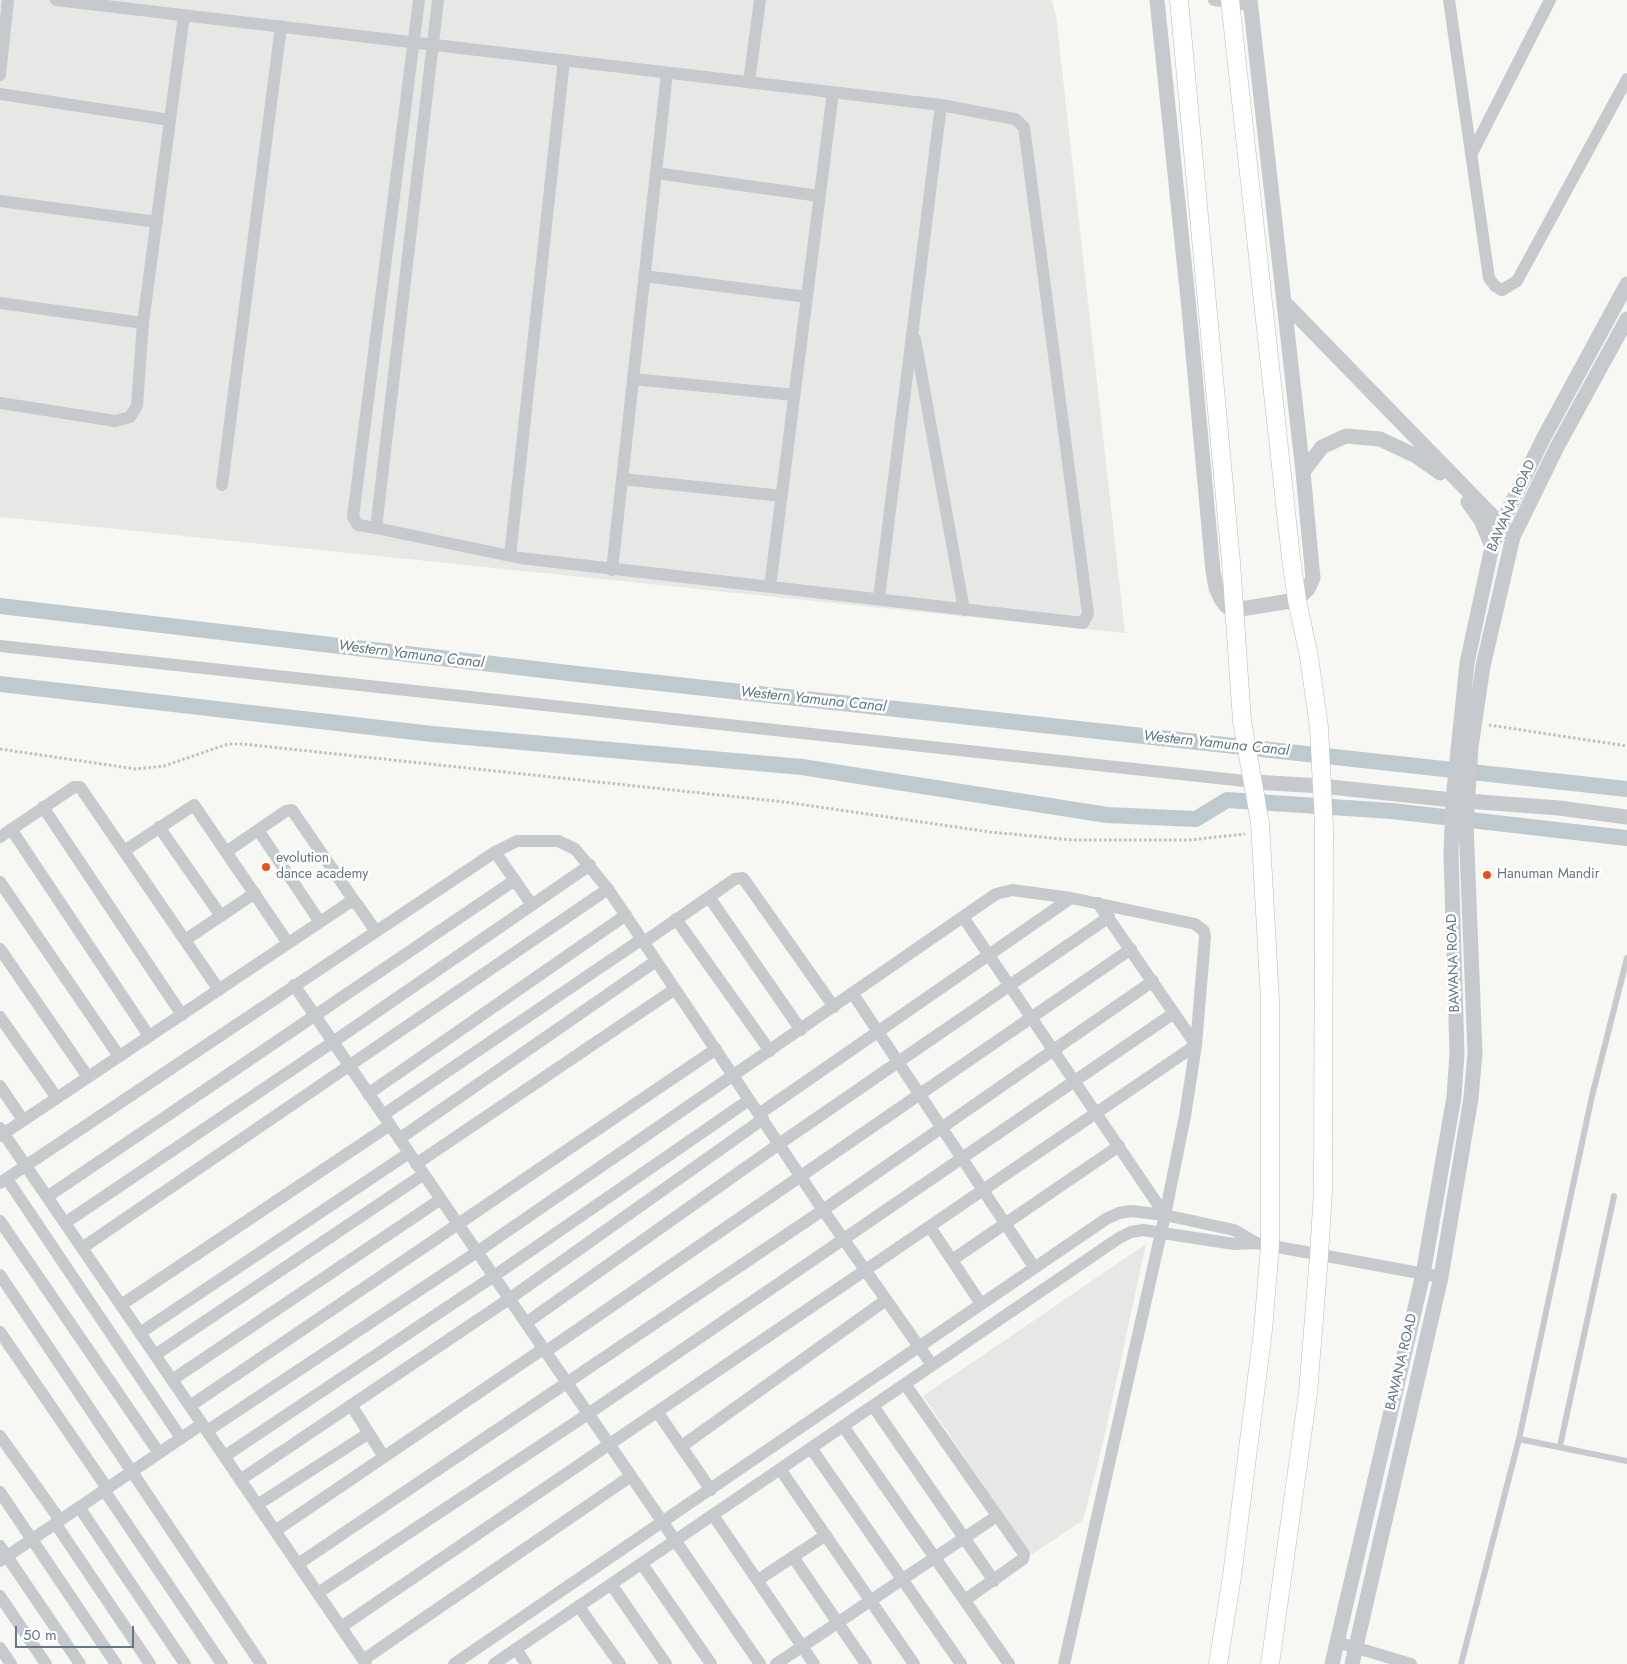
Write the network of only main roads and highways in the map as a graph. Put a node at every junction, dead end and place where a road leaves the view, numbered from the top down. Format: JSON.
{"nodes":[{"id":1,"x":1179,"y":0,"type":"edge"},
{"id":2,"x":1225,"y":1,"type":"edge"},
{"id":3,"x":1218,"y":1664,"type":"edge"},
{"id":4,"x":1270,"y":1664,"type":"edge"}],
"edges":[{"from":1,"to":3,"type":"main road"},
{"from":2,"to":4,"type":"main road"}]}
